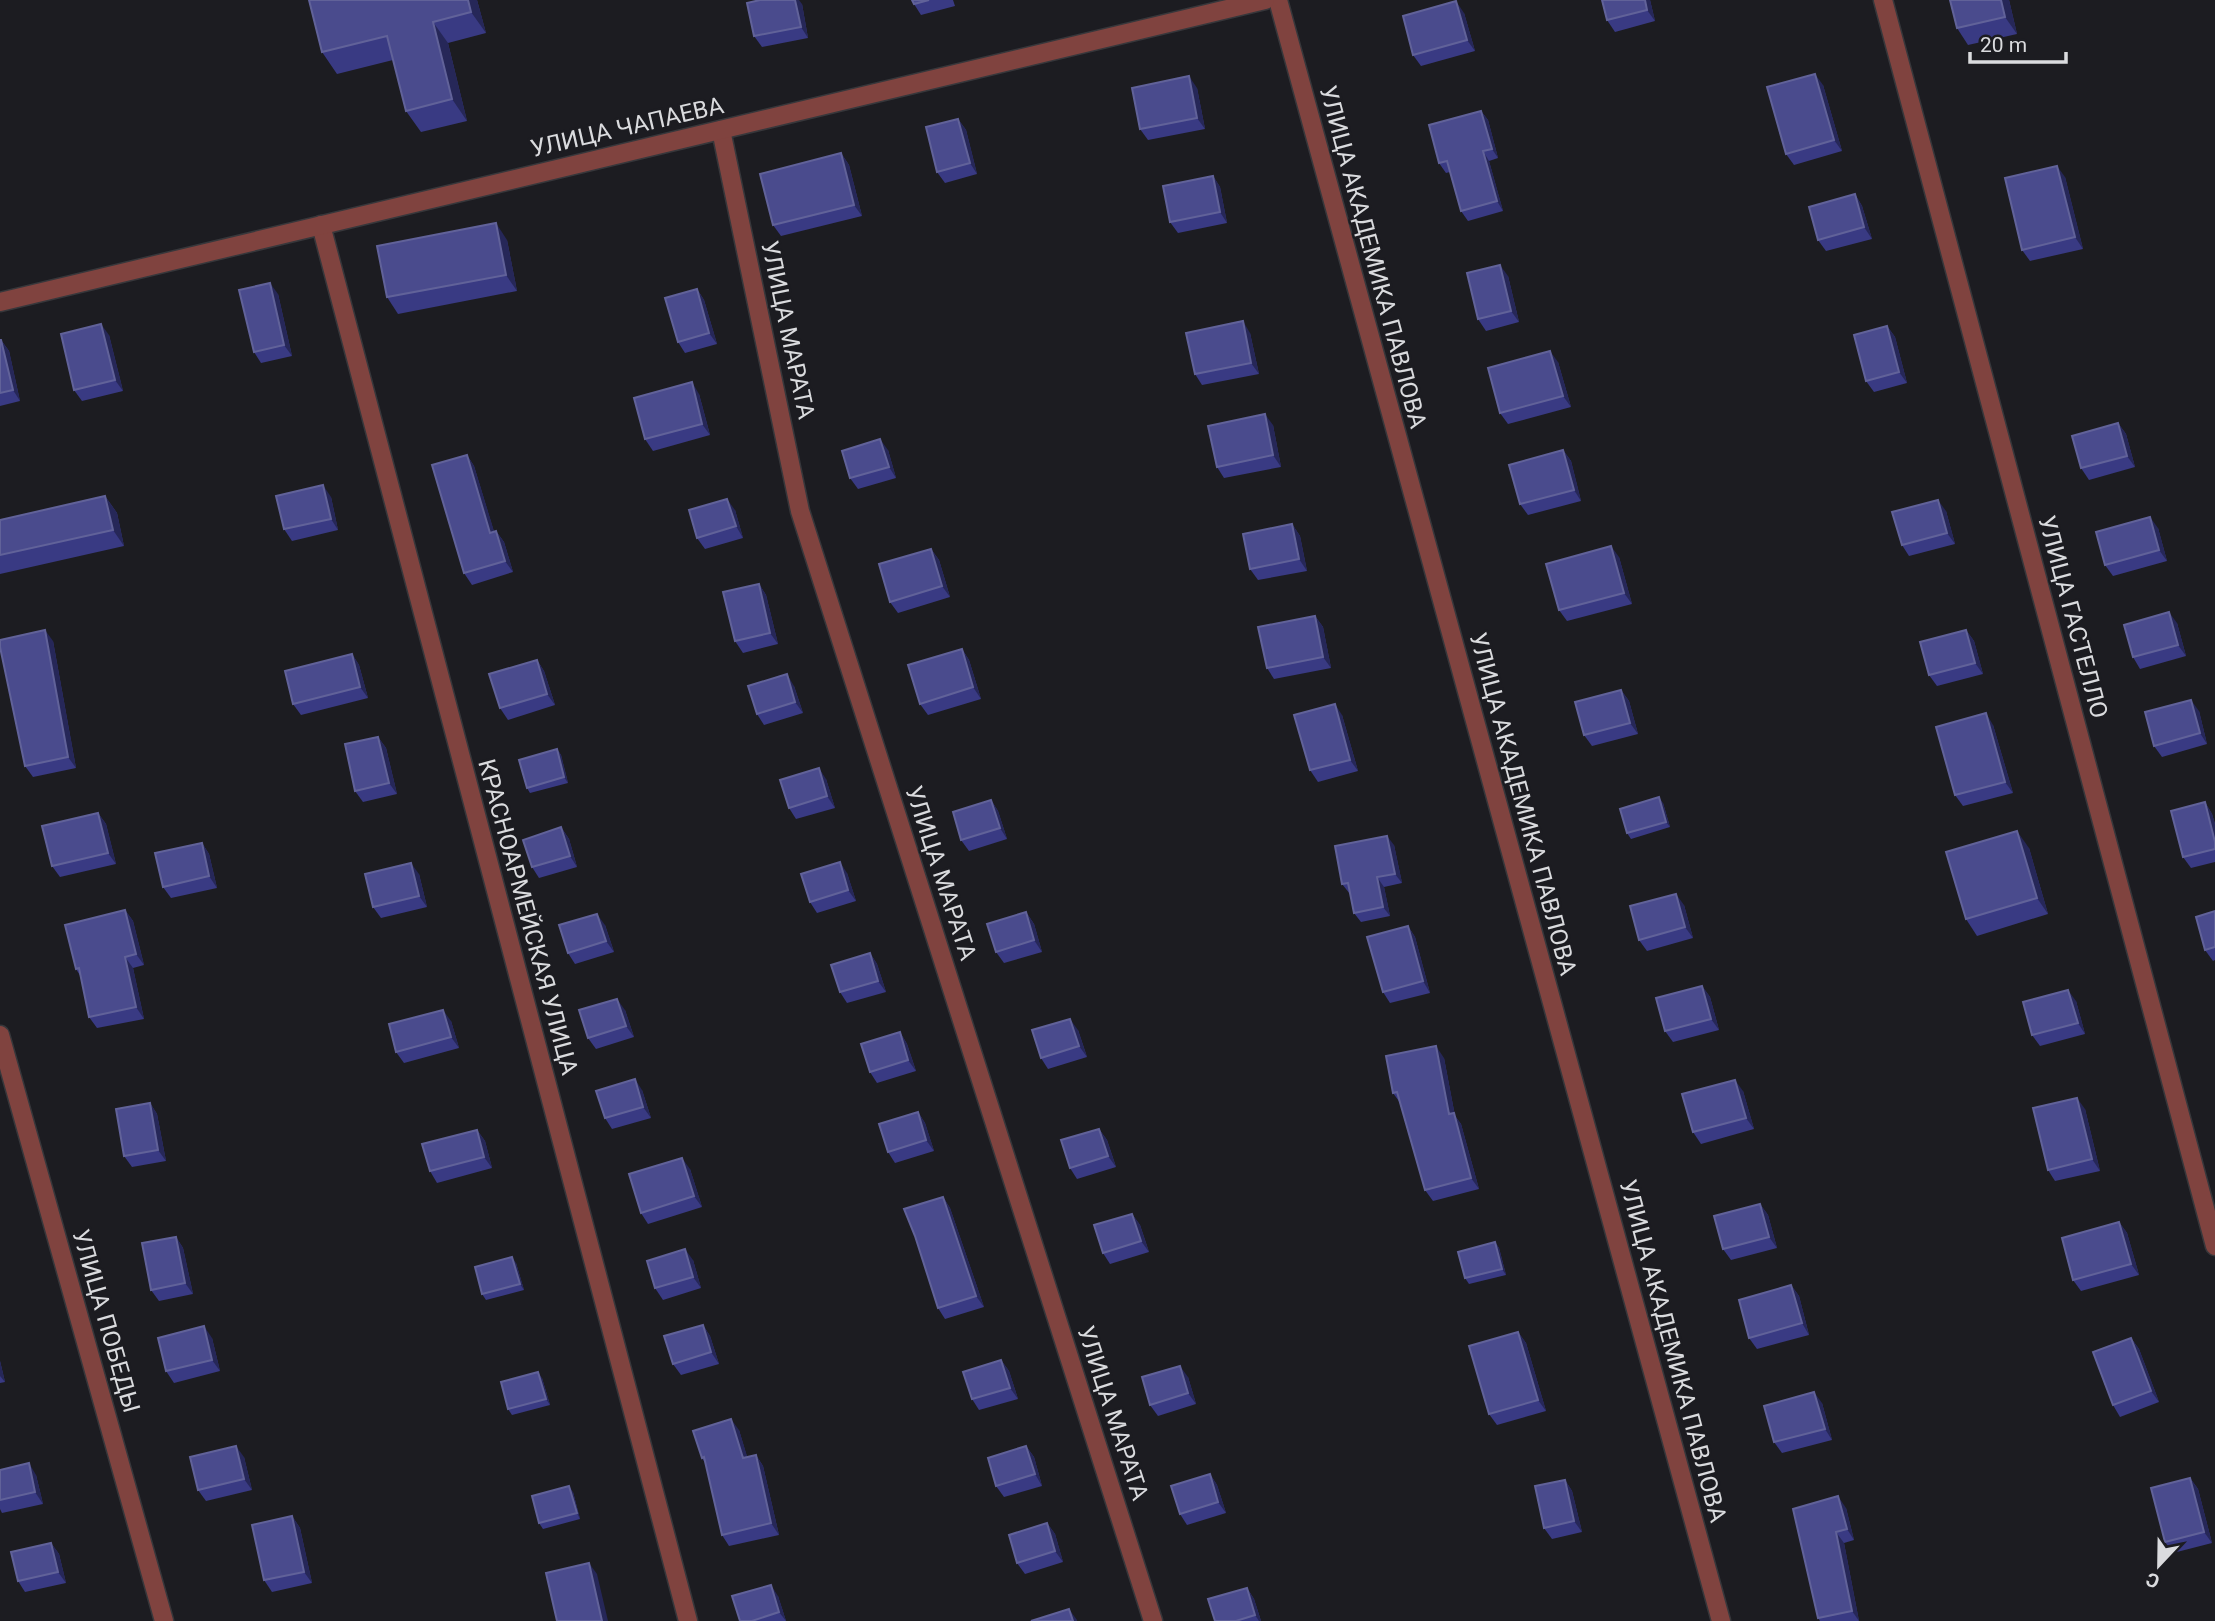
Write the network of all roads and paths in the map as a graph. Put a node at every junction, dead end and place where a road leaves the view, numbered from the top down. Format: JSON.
{"nodes":[{"id":1,"x":1265,"y":0,"type":"edge"},
{"id":2,"x":1278,"y":0,"type":"edge"},
{"id":3,"x":1883,"y":0,"type":"edge"},
{"id":4,"x":721,"y":130,"type":"junction"},
{"id":5,"x":321,"y":225,"type":"junction"},
{"id":6,"x":0,"y":302,"type":"edge"},
{"id":7,"x":0,"y":1035,"type":"edge"},
{"id":8,"x":2215,"y":1247,"type":"edge"},
{"id":9,"x":164,"y":1621,"type":"edge"},
{"id":10,"x":688,"y":1621,"type":"edge"},
{"id":11,"x":1153,"y":1621,"type":"edge"},
{"id":12,"x":1721,"y":1621,"type":"edge"}],
"edges":[{"from":1,"to":4,"type":"street","name":"УЛИЦА ЧАПАЕВА"},
{"from":2,"to":12,"type":"street","name":"УЛИЦА АКАДЕМИКА ПАВЛОВА"},
{"from":3,"to":8,"type":"street","name":"УЛИЦА ГАСТЕЛЛО"},
{"from":4,"to":5,"type":"street","name":"УЛИЦА ЧАПАЕВА"},
{"from":4,"to":11,"type":"street","name":"УЛИЦА МАРАТА"},
{"from":5,"to":6,"type":"street","name":"УЛИЦА ЧАПАЕВА"},
{"from":5,"to":10,"type":"street","name":"КРАСНОАРМЕЙСКАЯ УЛИЦА"},
{"from":7,"to":9,"type":"street","name":"УЛИЦА ПОБЕДЫ"}]}
